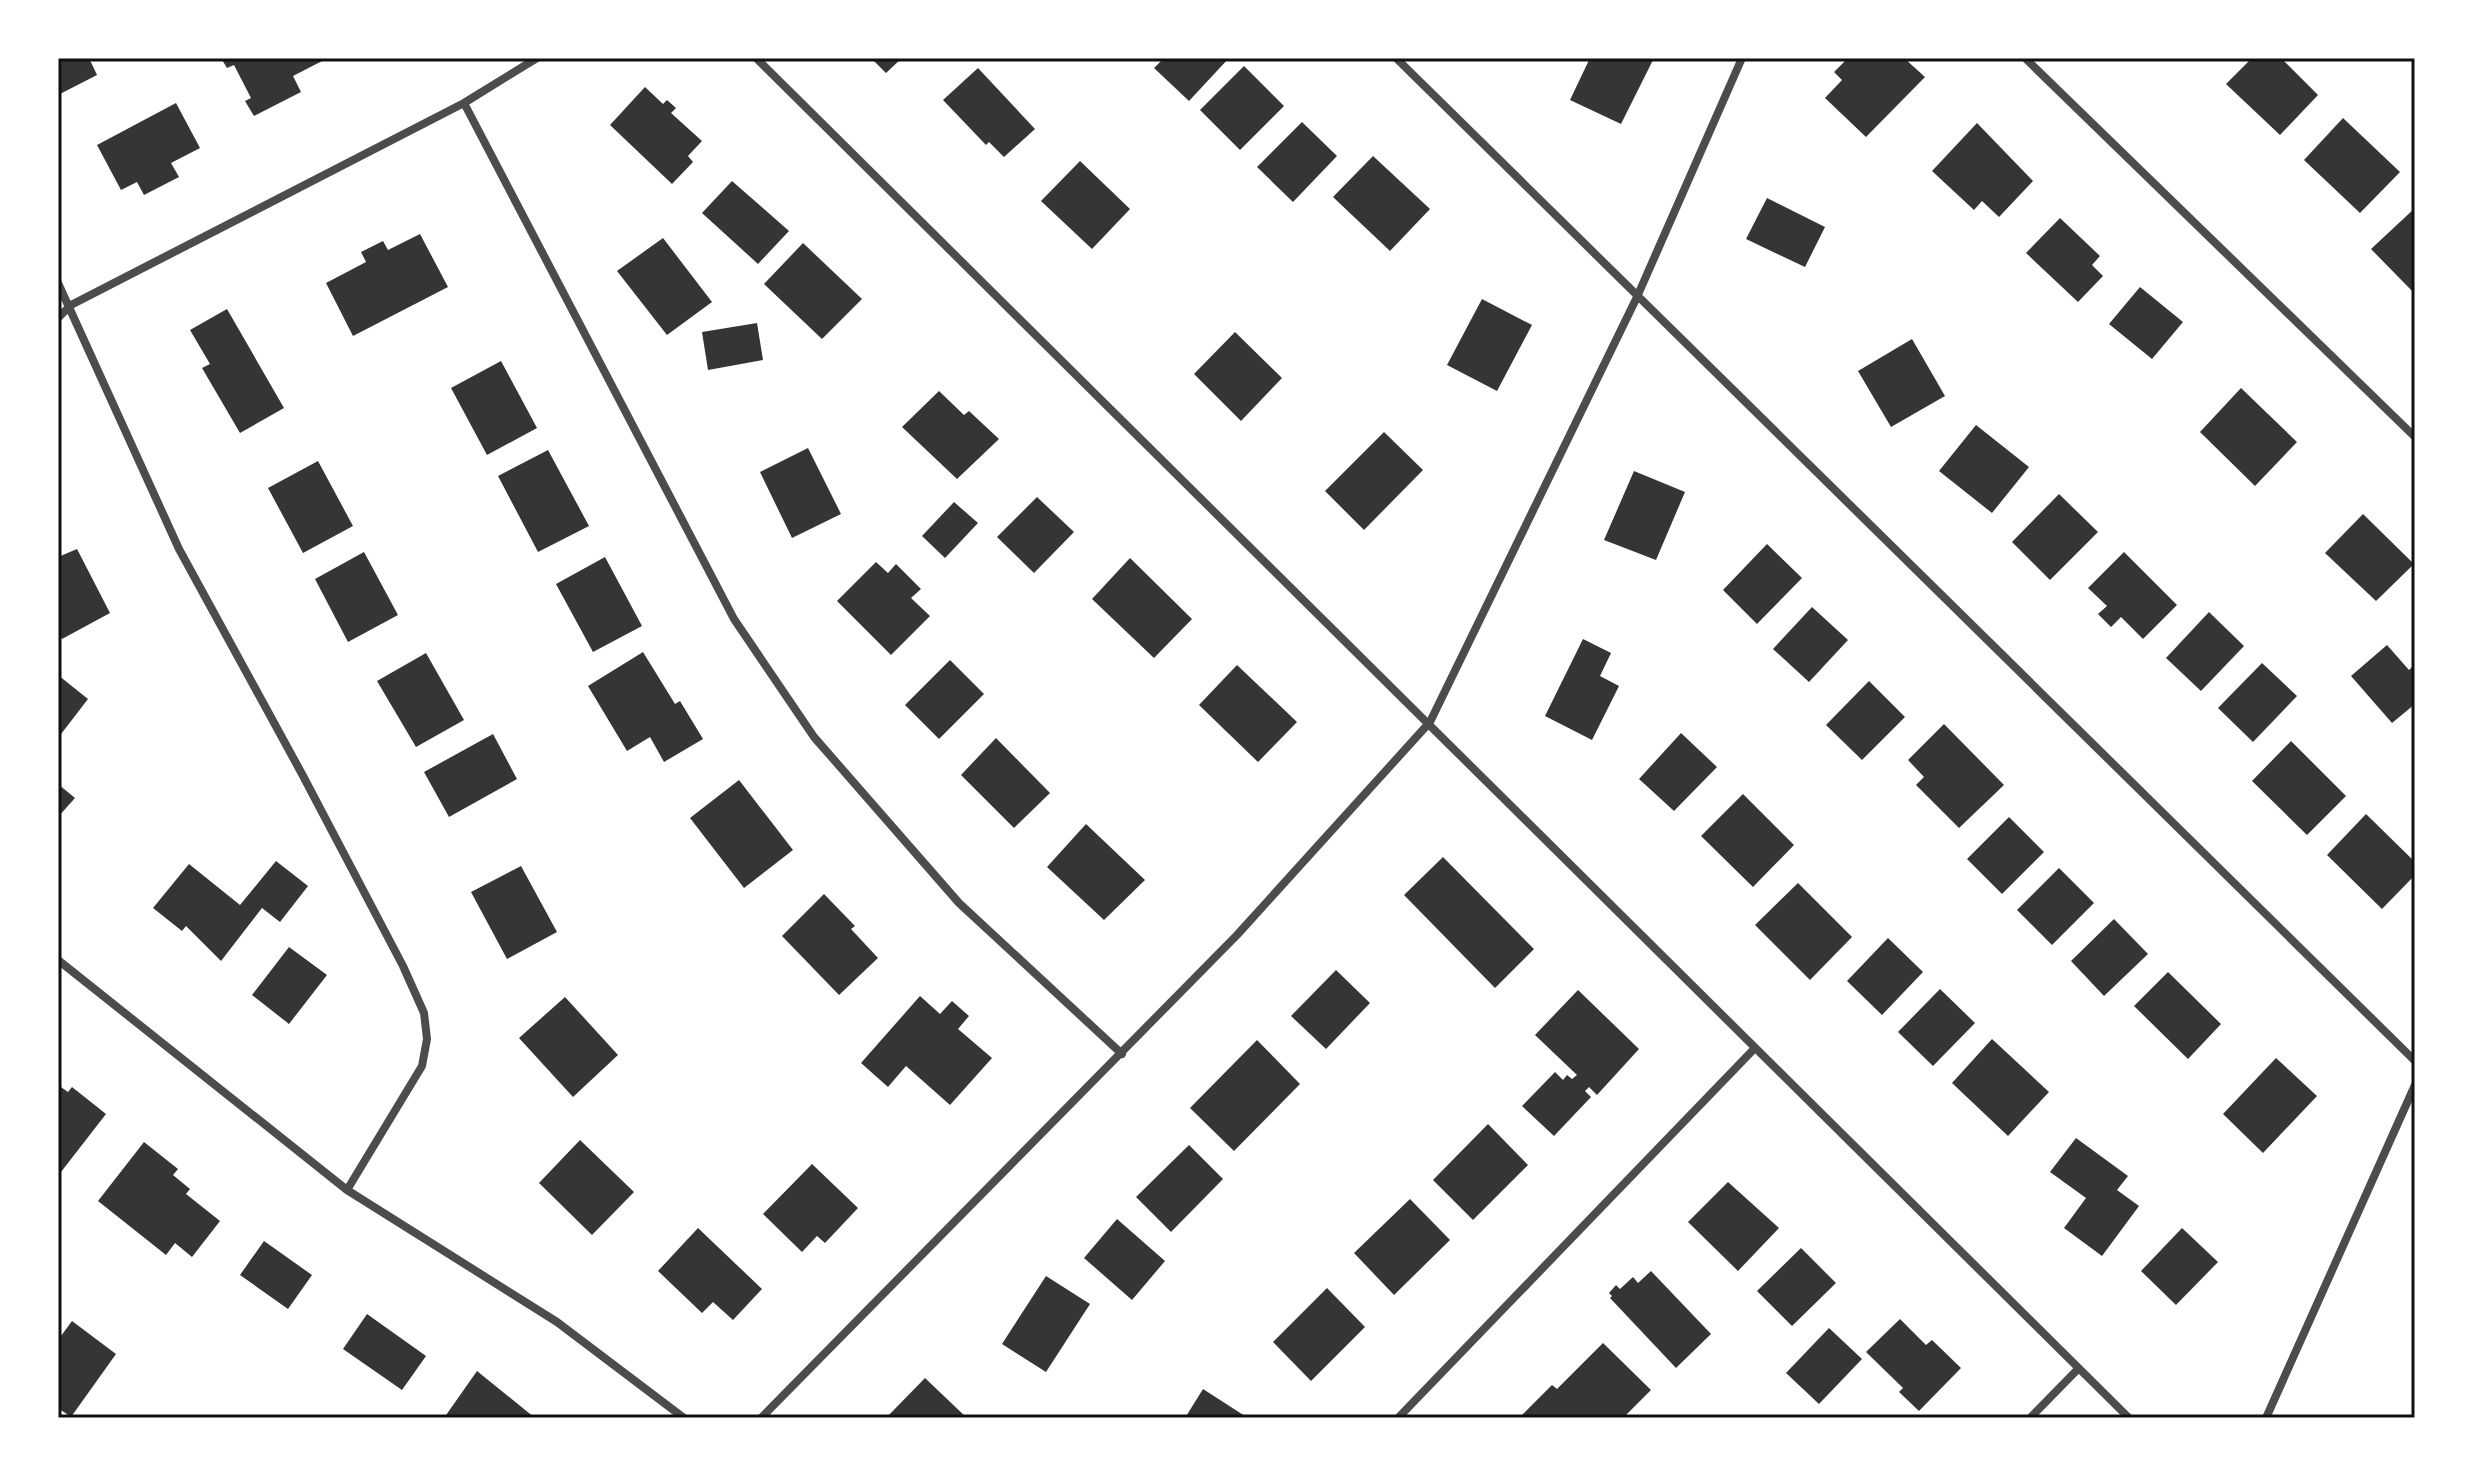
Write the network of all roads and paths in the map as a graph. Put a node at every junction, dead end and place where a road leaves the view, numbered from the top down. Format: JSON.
{"nodes":[{"id":1,"x":537,"y":58,"type":"edge"},
{"id":2,"x":756,"y":58,"type":"edge"},
{"id":3,"x":1396,"y":58,"type":"edge"},
{"id":4,"x":1742,"y":58,"type":"edge"},
{"id":5,"x":2025,"y":58,"type":"edge"},
{"id":6,"x":464,"y":103,"type":"junction"},
{"id":7,"x":58,"y":283,"type":"edge"},
{"id":8,"x":1637,"y":297,"type":"junction"},
{"id":9,"x":71,"y":305,"type":"junction"},
{"id":10,"x":58,"y":318,"type":"edge"},
{"id":11,"x":2415,"y":437,"type":"edge"},
{"id":12,"x":1430,"y":722,"type":"junction"},
{"id":13,"x":58,"y":960,"type":"edge"},
{"id":14,"x":1754,"y":1049,"type":"junction"},
{"id":15,"x":1122,"y":1054,"type":"junction"},
{"id":16,"x":2415,"y":1061,"type":"edge"},
{"id":17,"x":2415,"y":1085,"type":"edge"},
{"id":18,"x":347,"y":1190,"type":"junction"},
{"id":19,"x":2078,"y":1369,"type":"junction"},
{"id":20,"x":684,"y":1418,"type":"edge"},
{"id":21,"x":761,"y":1418,"type":"edge"},
{"id":22,"x":1398,"y":1418,"type":"edge"},
{"id":23,"x":2030,"y":1418,"type":"edge"},
{"id":24,"x":2129,"y":1418,"type":"edge"},
{"id":25,"x":2266,"y":1418,"type":"edge"}],
"edges":[{"from":1,"to":6,"type":"street"},
{"from":2,"to":12,"type":"street"},
{"from":3,"to":8,"type":"street"},
{"from":4,"to":8,"type":"street"},
{"from":5,"to":11,"type":"street"},
{"from":6,"to":9,"type":"street"},
{"from":6,"to":15,"type":"street"},
{"from":7,"to":9,"type":"street"},
{"from":8,"to":12,"type":"street"},
{"from":8,"to":16,"type":"street"},
{"from":9,"to":10,"type":"street"},
{"from":9,"to":18,"type":"street"},
{"from":12,"to":14,"type":"street"},
{"from":12,"to":15,"type":"street"},
{"from":13,"to":18,"type":"street"},
{"from":14,"to":19,"type":"street"},
{"from":14,"to":22,"type":"street"},
{"from":15,"to":21,"type":"street"},
{"from":17,"to":25,"type":"street"},
{"from":18,"to":20,"type":"street"},
{"from":19,"to":23,"type":"street"},
{"from":19,"to":24,"type":"street"}]}
